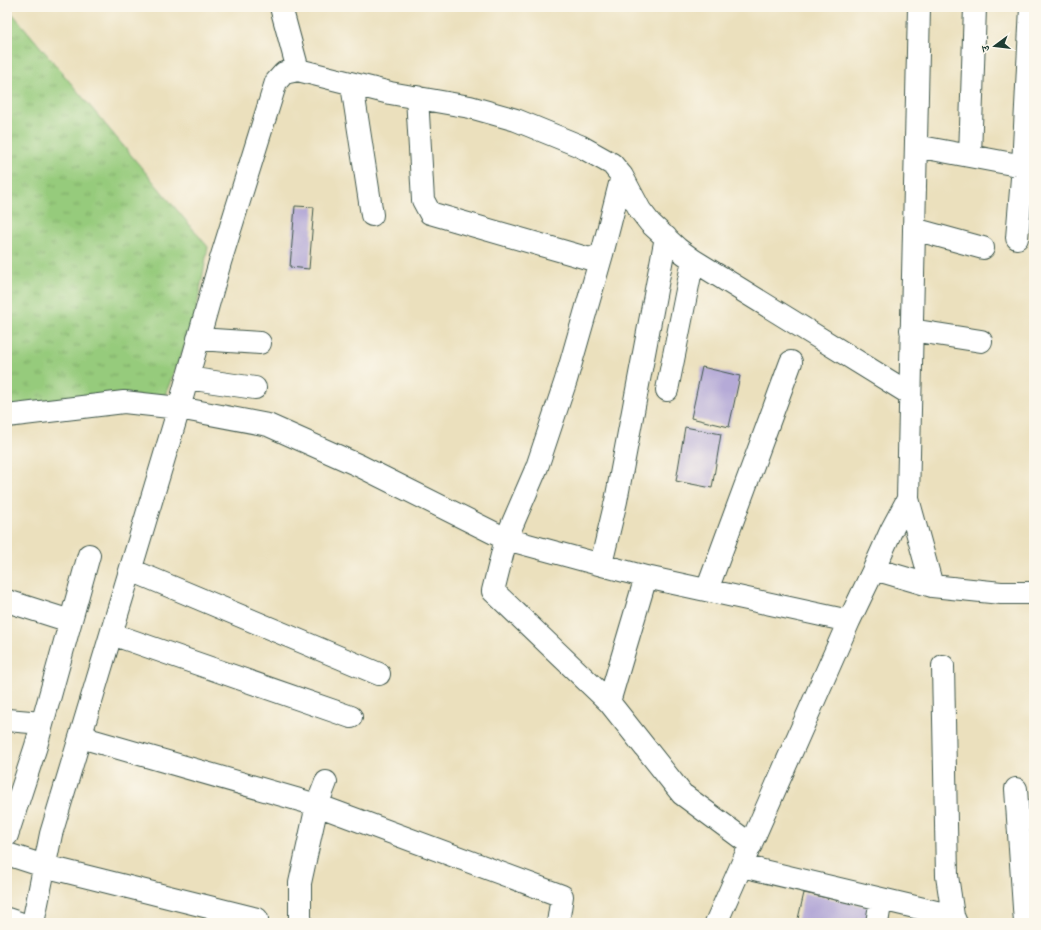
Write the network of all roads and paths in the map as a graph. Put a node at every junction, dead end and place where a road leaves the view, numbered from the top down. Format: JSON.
{"nodes":[{"id":1,"x":281,"y":7,"type":"edge"},
{"id":2,"x":919,"y":7,"type":"edge"},
{"id":3,"x":975,"y":7,"type":"edge"},
{"id":4,"x":1031,"y":7,"type":"edge"},
{"id":5,"x":298,"y":70,"type":"junction"},
{"id":6,"x":352,"y":85,"type":"junction"},
{"id":7,"x":417,"y":97,"type":"junction"},
{"id":8,"x":916,"y":146,"type":"junction"},
{"id":9,"x":970,"y":156,"type":"junction"},
{"id":10,"x":1028,"y":167,"type":"edge"},
{"id":11,"x":622,"y":176,"type":"junction"},
{"id":12,"x":372,"y":215,"type":"dead end"},
{"id":13,"x":914,"y":229,"type":"junction"},
{"id":14,"x":666,"y":237,"type":"junction"},
{"id":15,"x":1017,"y":238,"type":"dead end"},
{"id":16,"x":983,"y":248,"type":"dead end"},
{"id":17,"x":602,"y":254,"type":"junction"},
{"id":18,"x":693,"y":260,"type":"junction"},
{"id":19,"x":912,"y":330,"type":"junction"},
{"id":20,"x":198,"y":339,"type":"junction"},
{"id":21,"x":982,"y":341,"type":"dead end"},
{"id":22,"x":260,"y":342,"type":"dead end"},
{"id":23,"x":791,"y":362,"type":"dead end"},
{"id":24,"x":187,"y":378,"type":"junction"},
{"id":25,"x":255,"y":388,"type":"dead end"},
{"id":26,"x":667,"y":390,"type":"dead end"},
{"id":27,"x":910,"y":394,"type":"junction"},
{"id":28,"x":179,"y":408,"type":"junction"},
{"id":29,"x":7,"y":416,"type":"edge"},
{"id":30,"x":908,"y":499,"type":"junction"},
{"id":31,"x":506,"y":539,"type":"junction"},
{"id":32,"x":89,"y":555,"type":"dead end"},
{"id":33,"x":601,"y":564,"type":"junction"},
{"id":34,"x":874,"y":569,"type":"junction"},
{"id":35,"x":131,"y":570,"type":"junction"},
{"id":36,"x":646,"y":576,"type":"junction"},
{"id":37,"x":932,"y":586,"type":"junction"},
{"id":38,"x":707,"y":590,"type":"junction"},
{"id":39,"x":1034,"y":593,"type":"edge"},
{"id":40,"x":7,"y":602,"type":"edge"},
{"id":41,"x":70,"y":621,"type":"junction"},
{"id":42,"x":849,"y":622,"type":"junction"},
{"id":43,"x":112,"y":634,"type":"junction"},
{"id":44,"x":943,"y":666,"type":"dead end"},
{"id":45,"x":379,"y":674,"type":"dead end"},
{"id":46,"x":609,"y":702,"type":"junction"},
{"id":47,"x":351,"y":717,"type":"dead end"},
{"id":48,"x":7,"y":720,"type":"edge"},
{"id":49,"x":42,"y":723,"type":"junction"},
{"id":50,"x":82,"y":732,"type":"junction"},
{"id":51,"x":326,"y":782,"type":"dead end"},
{"id":52,"x":1016,"y":789,"type":"dead end"},
{"id":53,"x":317,"y":805,"type":"junction"},
{"id":54,"x":11,"y":808,"type":"edge"},
{"id":55,"x":7,"y":835,"type":"edge"},
{"id":56,"x":751,"y":845,"type":"junction"},
{"id":57,"x":7,"y":854,"type":"edge"},
{"id":58,"x":44,"y":866,"type":"junction"},
{"id":59,"x":742,"y":866,"type":"junction"},
{"id":60,"x":881,"y":899,"type":"junction"},
{"id":61,"x":7,"y":919,"type":"edge"},
{"id":62,"x":257,"y":919,"type":"dead end"},
{"id":63,"x":954,"y":920,"type":"edge"},
{"id":64,"x":18,"y":923,"type":"edge"},
{"id":65,"x":33,"y":923,"type":"edge"},
{"id":66,"x":300,"y":923,"type":"edge"},
{"id":67,"x":558,"y":923,"type":"edge"},
{"id":68,"x":716,"y":923,"type":"edge"},
{"id":69,"x":877,"y":923,"type":"edge"},
{"id":70,"x":1025,"y":923,"type":"edge"}],
"edges":[{"from":1,"to":5,"type":"street"},
{"from":2,"to":8,"type":"street"},
{"from":3,"to":9,"type":"street"},
{"from":4,"to":10,"type":"street"},
{"from":5,"to":6,"type":"street"},
{"from":5,"to":20,"type":"street"},
{"from":6,"to":7,"type":"street"},
{"from":6,"to":12,"type":"street"},
{"from":7,"to":11,"type":"street"},
{"from":7,"to":17,"type":"street"},
{"from":8,"to":9,"type":"street"},
{"from":8,"to":13,"type":"street"},
{"from":9,"to":10,"type":"street"},
{"from":10,"to":15,"type":"street"},
{"from":11,"to":14,"type":"street"},
{"from":11,"to":17,"type":"street"},
{"from":13,"to":16,"type":"street"},
{"from":13,"to":19,"type":"street"},
{"from":14,"to":18,"type":"street"},
{"from":14,"to":33,"type":"street"},
{"from":17,"to":31,"type":"street"},
{"from":18,"to":26,"type":"street"},
{"from":18,"to":27,"type":"street"},
{"from":19,"to":21,"type":"street"},
{"from":19,"to":27,"type":"street"},
{"from":20,"to":22,"type":"street"},
{"from":20,"to":24,"type":"street"},
{"from":23,"to":38,"type":"street"},
{"from":24,"to":25,"type":"street"},
{"from":24,"to":28,"type":"street"},
{"from":27,"to":30,"type":"street"},
{"from":28,"to":29,"type":"street"},
{"from":28,"to":31,"type":"street"},
{"from":28,"to":35,"type":"street"},
{"from":30,"to":34,"type":"street"},
{"from":30,"to":37,"type":"street"},
{"from":31,"to":33,"type":"street"},
{"from":31,"to":46,"type":"street"},
{"from":32,"to":41,"type":"street"},
{"from":33,"to":36,"type":"street"},
{"from":34,"to":37,"type":"street"},
{"from":34,"to":42,"type":"street"},
{"from":35,"to":43,"type":"street"},
{"from":35,"to":45,"type":"street"},
{"from":36,"to":38,"type":"street"},
{"from":36,"to":46,"type":"street"},
{"from":37,"to":39,"type":"street"},
{"from":38,"to":42,"type":"street"},
{"from":40,"to":41,"type":"street"},
{"from":41,"to":49,"type":"street"},
{"from":42,"to":56,"type":"street"},
{"from":43,"to":47,"type":"street"},
{"from":43,"to":50,"type":"street"},
{"from":44,"to":63,"type":"street"},
{"from":46,"to":56,"type":"street"},
{"from":48,"to":49,"type":"street"},
{"from":49,"to":54,"type":"street"},
{"from":50,"to":53,"type":"street"},
{"from":50,"to":58,"type":"street"},
{"from":51,"to":53,"type":"street"},
{"from":52,"to":70,"type":"street"},
{"from":53,"to":66,"type":"street"},
{"from":53,"to":67,"type":"street"},
{"from":54,"to":55,"type":"street"},
{"from":56,"to":59,"type":"street"},
{"from":57,"to":58,"type":"street"},
{"from":58,"to":62,"type":"street"},
{"from":58,"to":65,"type":"street"},
{"from":59,"to":60,"type":"street"},
{"from":59,"to":68,"type":"street"},
{"from":60,"to":63,"type":"street"},
{"from":60,"to":69,"type":"street"},
{"from":61,"to":64,"type":"street"}]}
